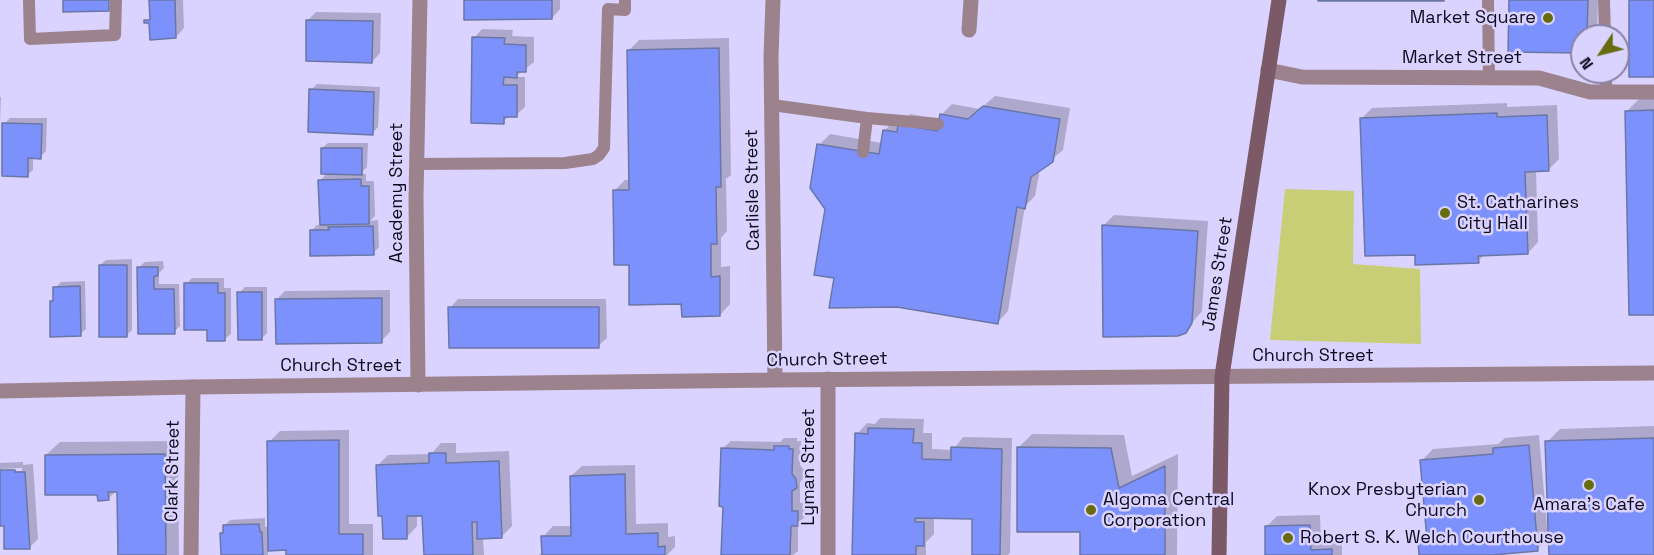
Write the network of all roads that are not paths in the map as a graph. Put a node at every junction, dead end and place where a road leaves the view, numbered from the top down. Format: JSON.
{"nodes":[{"id":1,"x":29,"y":0,"type":"edge"},
{"id":2,"x":116,"y":0,"type":"edge"},
{"id":3,"x":420,"y":0,"type":"edge"},
{"id":4,"x":625,"y":0,"type":"edge"},
{"id":5,"x":773,"y":0,"type":"edge"},
{"id":6,"x":971,"y":0,"type":"edge"},
{"id":7,"x":1279,"y":0,"type":"edge"},
{"id":8,"x":1488,"y":0,"type":"edge"},
{"id":9,"x":1604,"y":0,"type":"edge"},
{"id":10,"x":1605,"y":24,"type":"edge"},
{"id":11,"x":969,"y":30,"type":"dead end"},
{"id":12,"x":1268,"y":70,"type":"junction"},
{"id":13,"x":1489,"y":78,"type":"junction"},
{"id":14,"x":1606,"y":84,"type":"edge"},
{"id":15,"x":1606,"y":92,"type":"junction"},
{"id":16,"x":1654,"y":92,"type":"edge"},
{"id":17,"x":772,"y":105,"type":"junction"},
{"id":18,"x":867,"y":118,"type":"junction"},
{"id":19,"x":938,"y":124,"type":"dead end"},
{"id":20,"x":863,"y":152,"type":"dead end"},
{"id":21,"x":416,"y":164,"type":"junction"},
{"id":22,"x":1654,"y":373,"type":"edge"},
{"id":23,"x":1222,"y":376,"type":"junction"},
{"id":24,"x":828,"y":379,"type":"junction"},
{"id":25,"x":775,"y":380,"type":"junction"},
{"id":26,"x":418,"y":385,"type":"junction"},
{"id":27,"x":193,"y":387,"type":"junction"},
{"id":28,"x":0,"y":391,"type":"edge"},
{"id":29,"x":191,"y":555,"type":"edge"},
{"id":30,"x":828,"y":555,"type":"edge"},
{"id":31,"x":1219,"y":555,"type":"edge"}],
"edges":[{"from":1,"to":2,"type":"lane"},
{"from":3,"to":21,"type":"street","name":"Academy Street"},
{"from":4,"to":21,"type":"lane"},
{"from":5,"to":17,"type":"street","name":"Carlisle Street"},
{"from":6,"to":11,"type":"street"},
{"from":7,"to":12,"type":"main road","name":"James Street"},
{"from":8,"to":13,"type":"lane"},
{"from":9,"to":10,"type":"lane"},
{"from":12,"to":13,"type":"street","name":"Market Street"},
{"from":12,"to":23,"type":"main road","name":"James Street"},
{"from":13,"to":15,"type":"street","name":"Market Street"},
{"from":14,"to":15,"type":"lane"},
{"from":15,"to":16,"type":"street","name":"Market Street"},
{"from":17,"to":18,"type":"lane"},
{"from":17,"to":25,"type":"street","name":"Carlisle Street"},
{"from":18,"to":19,"type":"lane"},
{"from":18,"to":20,"type":"lane"},
{"from":21,"to":26,"type":"street","name":"Academy Street"},
{"from":22,"to":23,"type":"street","name":"Church Street"},
{"from":23,"to":24,"type":"street","name":"Church Street"},
{"from":23,"to":31,"type":"main road","name":"James Street"},
{"from":24,"to":25,"type":"street","name":"Church Street"},
{"from":24,"to":30,"type":"street","name":"Lyman Street"},
{"from":25,"to":26,"type":"street","name":"Church Street"},
{"from":26,"to":27,"type":"street","name":"Church Street"},
{"from":27,"to":28,"type":"street","name":"Church Street"},
{"from":27,"to":29,"type":"street","name":"Clark Street"}]}
